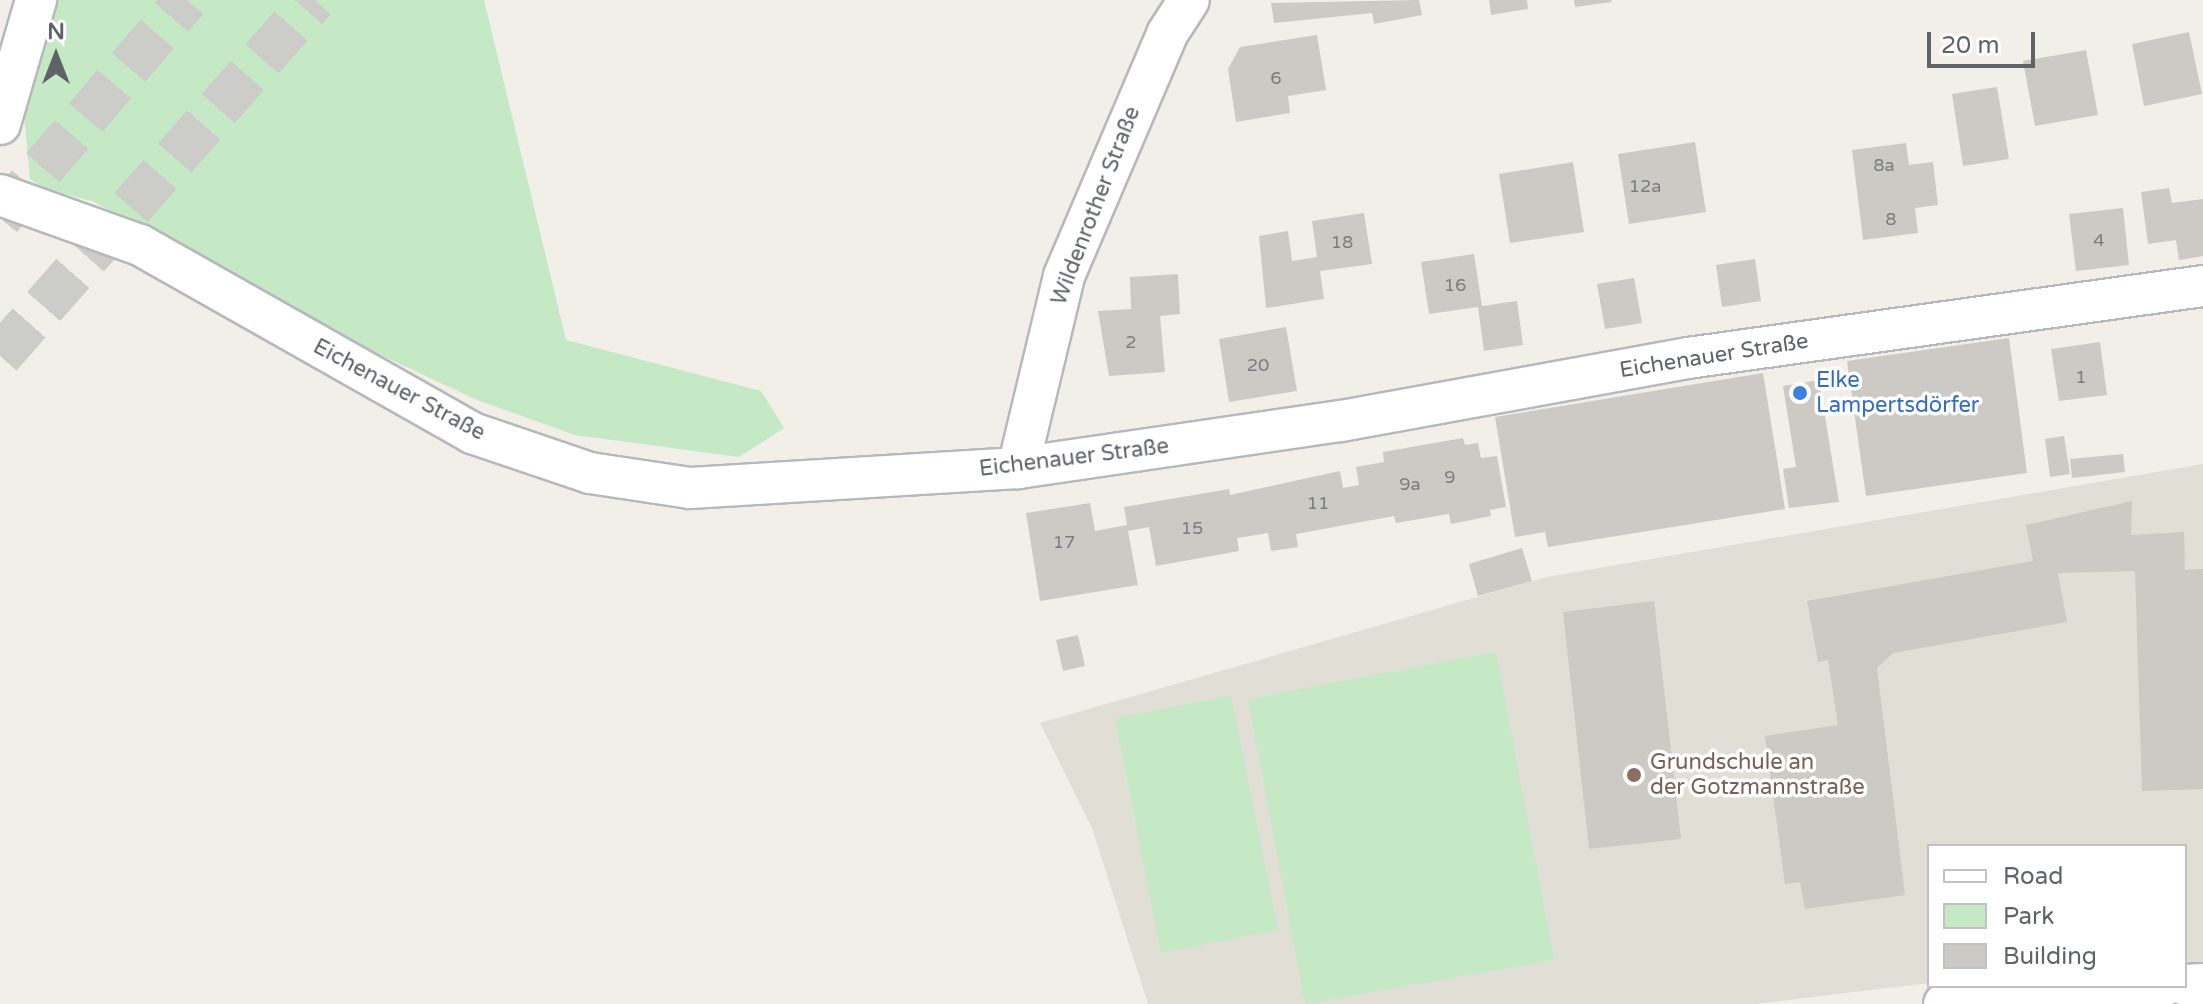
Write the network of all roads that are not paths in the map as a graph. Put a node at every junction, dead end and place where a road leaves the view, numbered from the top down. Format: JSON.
{"nodes":[{"id":1,"x":36,"y":0,"type":"edge"},
{"id":2,"x":1189,"y":0,"type":"edge"},
{"id":3,"x":1162,"y":17,"type":"edge"},
{"id":4,"x":0,"y":124,"type":"edge"},
{"id":5,"x":0,"y":195,"type":"edge"},
{"id":6,"x":2203,"y":286,"type":"edge"},
{"id":7,"x":1018,"y":468,"type":"junction"},
{"id":8,"x":2139,"y":988,"type":"edge"},
{"id":9,"x":1944,"y":1004,"type":"edge"}],
"edges":[{"from":1,"to":4,"type":"street"},
{"from":2,"to":3,"type":"street","name":"Wildenrother Straße"},
{"from":3,"to":7,"type":"street","name":"Wildenrother Straße"},
{"from":5,"to":7,"type":"street","name":"Eichenauer Straße"},
{"from":6,"to":7,"type":"street","name":"Eichenauer Straße"},
{"from":8,"to":9,"type":"street"}]}
